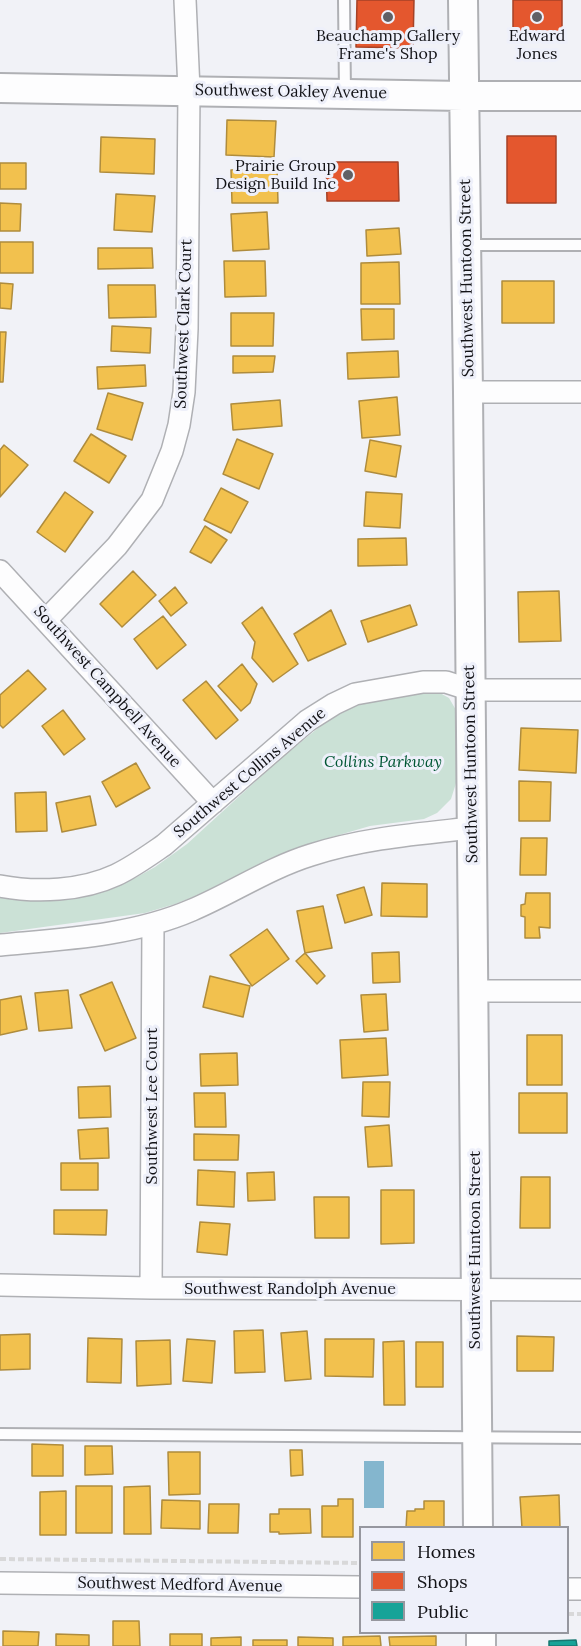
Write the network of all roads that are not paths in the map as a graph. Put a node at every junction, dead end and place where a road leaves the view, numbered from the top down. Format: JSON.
{"nodes":[{"id":1,"x":185,"y":0,"type":"edge"},
{"id":2,"x":344,"y":0,"type":"edge"},
{"id":3,"x":463,"y":0,"type":"edge"},
{"id":4,"x":0,"y":88,"type":"edge"},
{"id":5,"x":189,"y":90,"type":"junction"},
{"id":6,"x":345,"y":93,"type":"junction"},
{"id":7,"x":463,"y":96,"type":"junction"},
{"id":8,"x":581,"y":96,"type":"edge"},
{"id":9,"x":466,"y":245,"type":"junction"},
{"id":10,"x":581,"y":245,"type":"edge"},
{"id":11,"x":468,"y":392,"type":"junction"},
{"id":12,"x":581,"y":392,"type":"edge"},
{"id":13,"x":0,"y":572,"type":"edge"},
{"id":14,"x":46,"y":620,"type":"junction"},
{"id":15,"x":471,"y":690,"type":"junction"},
{"id":16,"x":581,"y":690,"type":"edge"},
{"id":17,"x":213,"y":803,"type":"junction"},
{"id":18,"x":472,"y":828,"type":"junction"},
{"id":19,"x":0,"y":886,"type":"edge"},
{"id":20,"x":153,"y":924,"type":"junction"},
{"id":21,"x":0,"y":945,"type":"edge"},
{"id":22,"x":473,"y":991,"type":"junction"},
{"id":23,"x":581,"y":991,"type":"edge"},
{"id":24,"x":0,"y":1285,"type":"edge"},
{"id":25,"x":151,"y":1288,"type":"junction"},
{"id":26,"x":475,"y":1290,"type":"junction"},
{"id":27,"x":581,"y":1290,"type":"edge"},
{"id":28,"x":0,"y":1434,"type":"edge"},
{"id":29,"x":477,"y":1438,"type":"junction"},
{"id":30,"x":581,"y":1438,"type":"edge"},
{"id":31,"x":478,"y":1526,"type":"edge"},
{"id":32,"x":0,"y":1583,"type":"edge"},
{"id":33,"x":359,"y":1587,"type":"edge"}],
"edges":[{"from":1,"to":5,"type":"street","name":"Southwest Clark Court"},
{"from":2,"to":6,"type":"lane"},
{"from":3,"to":7,"type":"main road","name":"Southwest Huntoon Street"},
{"from":4,"to":5,"type":"main road","name":"Southwest Oakley Avenue"},
{"from":5,"to":6,"type":"main road","name":"Southwest Oakley Avenue"},
{"from":5,"to":14,"type":"street","name":"Southwest Clark Court"},
{"from":6,"to":7,"type":"main road","name":"Southwest Oakley Avenue"},
{"from":7,"to":8,"type":"main road","name":"Southwest Oakley Avenue"},
{"from":7,"to":9,"type":"main road","name":"Southwest Huntoon Street"},
{"from":9,"to":10,"type":"lane"},
{"from":9,"to":11,"type":"main road","name":"Southwest Huntoon Street"},
{"from":11,"to":12,"type":"street"},
{"from":11,"to":15,"type":"main road","name":"Southwest Huntoon Street"},
{"from":13,"to":14,"type":"street","name":"Southwest Campbell Avenue"},
{"from":14,"to":17,"type":"street","name":"Southwest Campbell Avenue"},
{"from":15,"to":16,"type":"street","name":"Southwest Collins Avenue"},
{"from":15,"to":17,"type":"street","name":"Southwest Collins Avenue"},
{"from":15,"to":18,"type":"main road","name":"Southwest Huntoon Street"},
{"from":17,"to":19,"type":"street","name":"Southwest Collins Avenue"},
{"from":18,"to":20,"type":"street"},
{"from":18,"to":22,"type":"main road","name":"Southwest Huntoon Street"},
{"from":20,"to":21,"type":"street"},
{"from":20,"to":25,"type":"street","name":"Southwest Lee Court"},
{"from":22,"to":23,"type":"street"},
{"from":22,"to":26,"type":"main road","name":"Southwest Huntoon Street"},
{"from":24,"to":25,"type":"street","name":"Southwest Randolph Avenue"},
{"from":25,"to":26,"type":"street","name":"Southwest Randolph Avenue"},
{"from":26,"to":27,"type":"street","name":"Southwest Randolph Avenue"},
{"from":26,"to":29,"type":"main road","name":"Southwest Huntoon Street"},
{"from":28,"to":29,"type":"lane"},
{"from":29,"to":30,"type":"lane"},
{"from":29,"to":31,"type":"main road","name":"Southwest Huntoon Street"},
{"from":32,"to":33,"type":"street","name":"Southwest Medford Avenue"}]}
